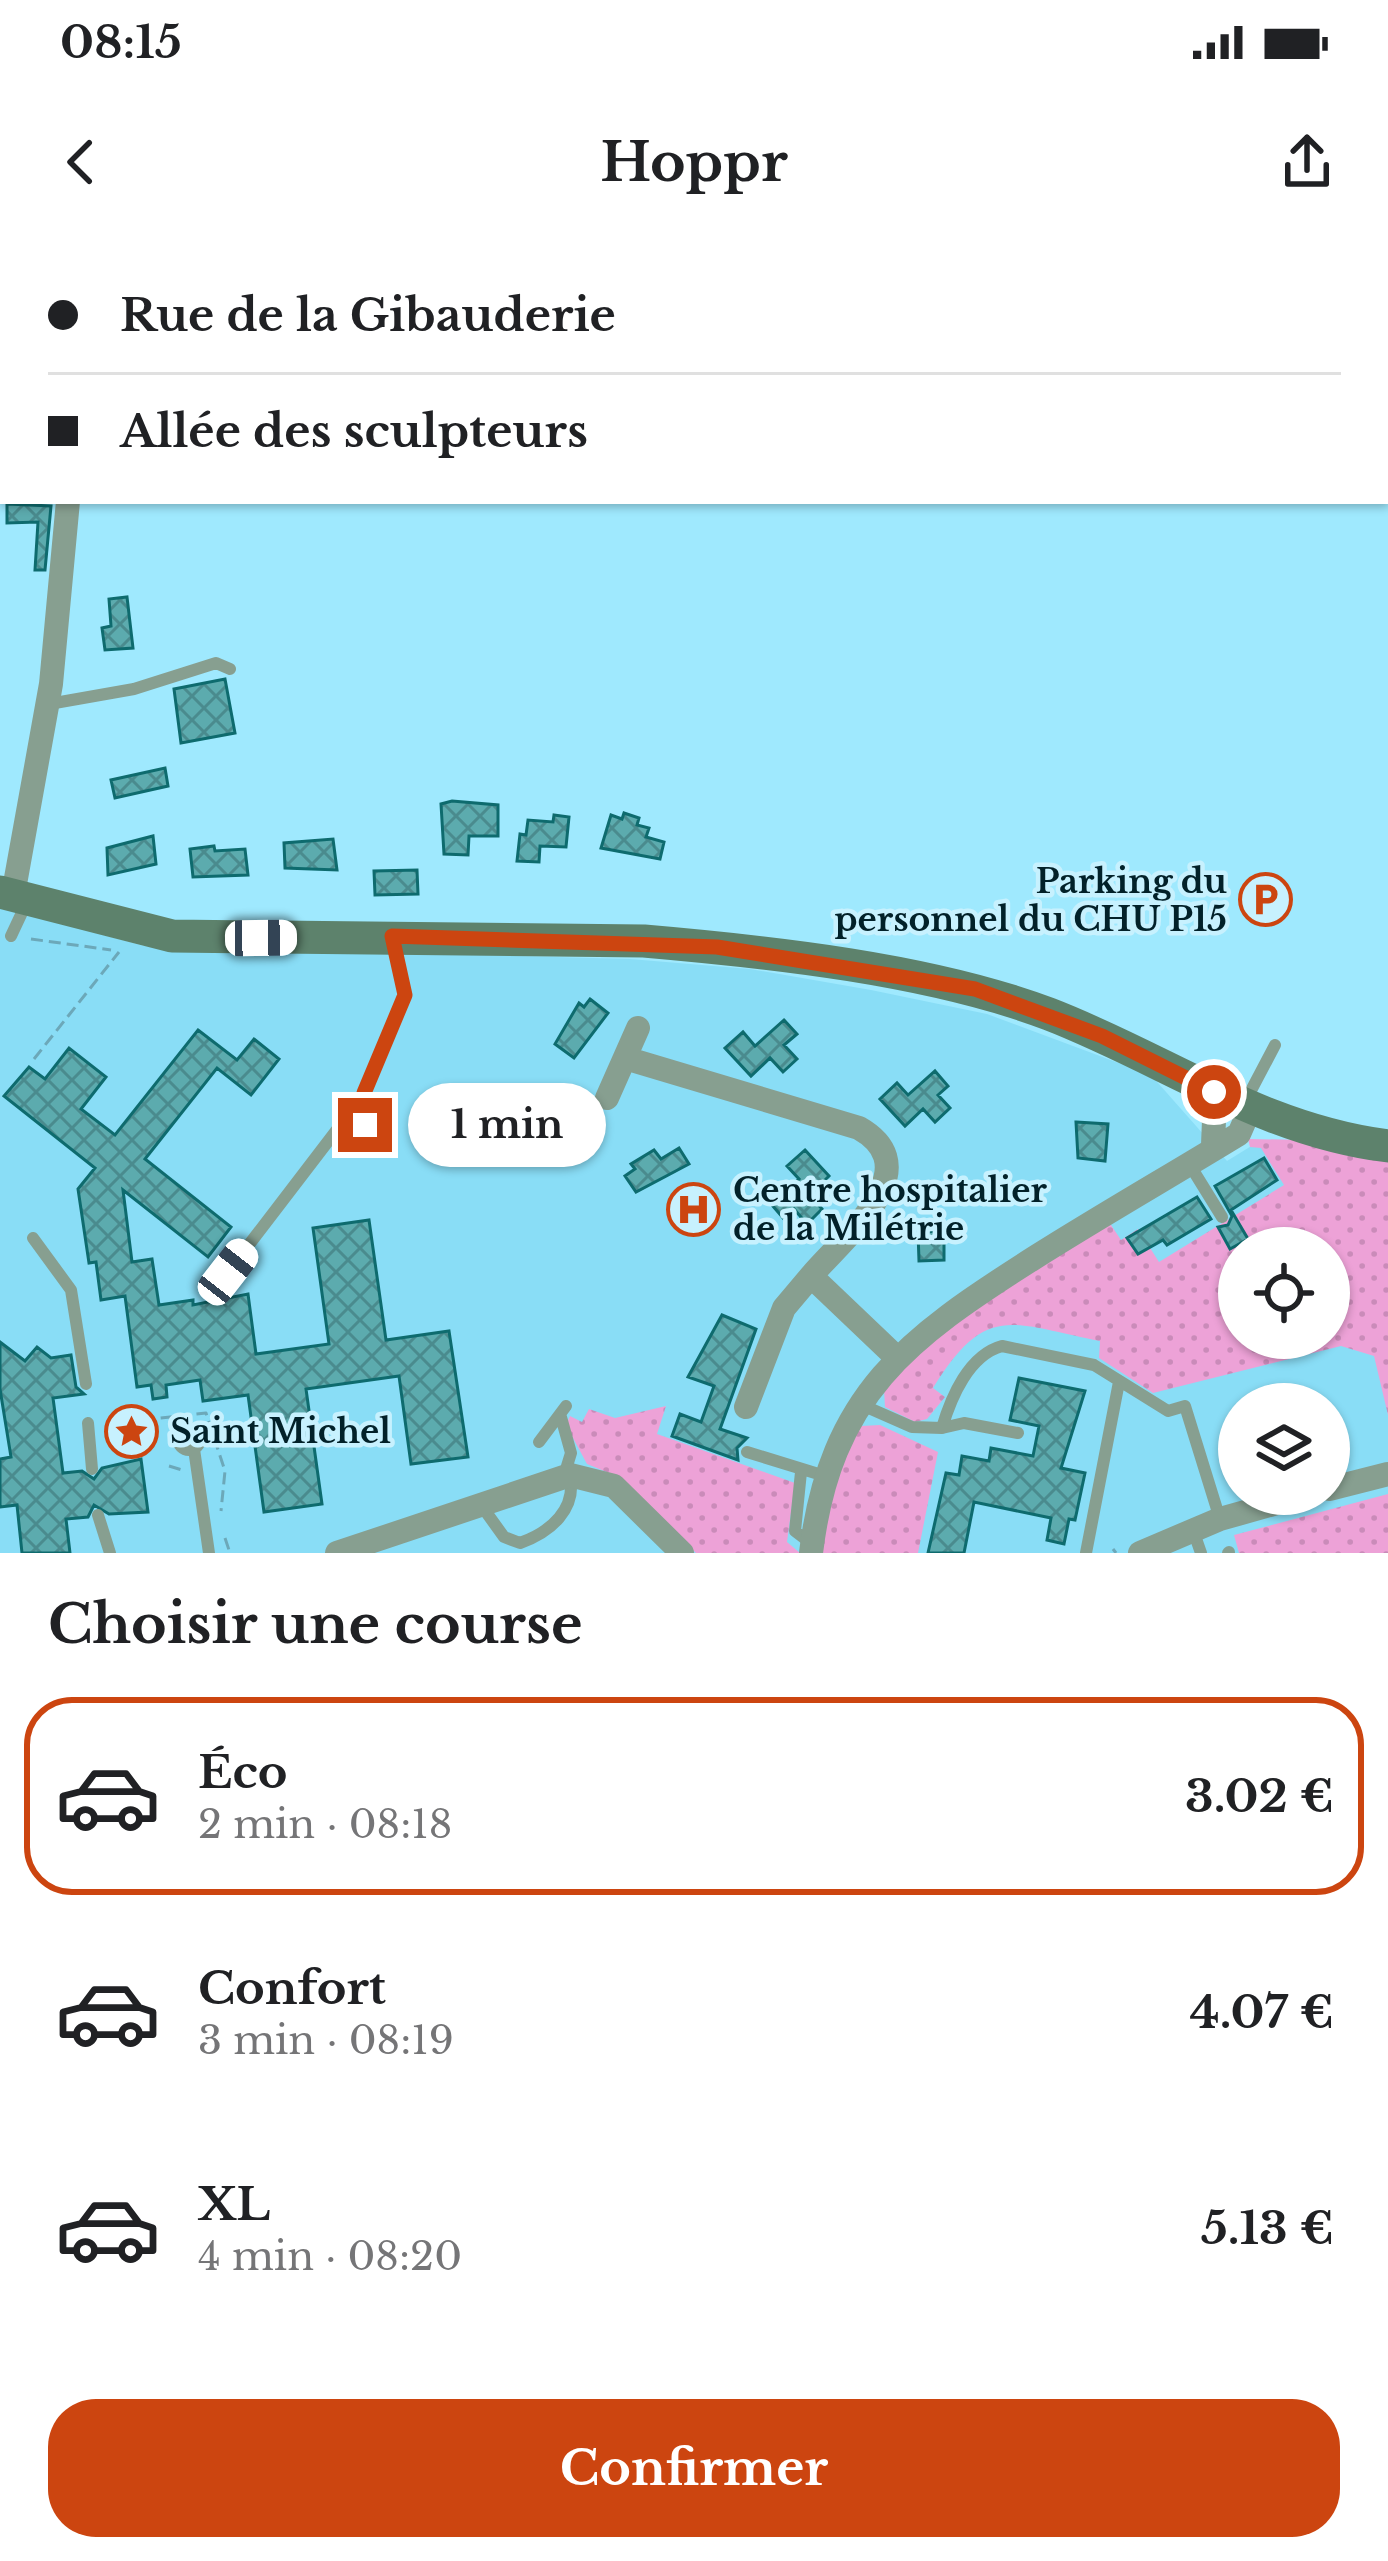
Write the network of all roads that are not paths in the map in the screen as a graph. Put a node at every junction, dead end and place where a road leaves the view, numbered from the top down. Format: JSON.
{"nodes":[{"id":1,"x":68,"y":504,"type":"edge"},
{"id":2,"x":230,"y":669,"type":"dead end"},
{"id":3,"x":48,"y":705,"type":"junction"},
{"id":4,"x":13,"y":896,"type":"edge"},
{"id":5,"x":11,"y":936,"type":"dead end"},
{"id":6,"x":392,"y":936,"type":"junction"},
{"id":7,"x":638,"y":1028,"type":"dead end"},
{"id":8,"x":1275,"y":1045,"type":"dead end"},
{"id":9,"x":625,"y":1058,"type":"junction"},
{"id":10,"x":1191,"y":1080,"type":"junction"},
{"id":11,"x":362,"y":1097,"type":"junction"},
{"id":12,"x":607,"y":1099,"type":"dead end"},
{"id":13,"x":1243,"y":1113,"type":"junction"},
{"id":14,"x":365,"y":1125,"type":"dead end"},
{"id":15,"x":1213,"y":1145,"type":"junction"},
{"id":16,"x":1388,"y":1146,"type":"edge"},
{"id":17,"x":1187,"y":1161,"type":"junction"},
{"id":18,"x":1222,"y":1217,"type":"dead end"},
{"id":19,"x":32,"y":1238,"type":"dead end"},
{"id":20,"x":228,"y":1272,"type":"dead end"},
{"id":21,"x":811,"y":1276,"type":"junction"},
{"id":22,"x":896,"y":1357,"type":"junction"},
{"id":23,"x":1119,"y":1382,"type":"junction"},
{"id":24,"x":86,"y":1384,"type":"dead end"},
{"id":25,"x":861,"y":1404,"type":"junction"},
{"id":26,"x":746,"y":1407,"type":"dead end"},
{"id":27,"x":88,"y":1423,"type":"dead end"},
{"id":28,"x":942,"y":1428,"type":"junction"},
{"id":29,"x":1018,"y":1433,"type":"dead end"},
{"id":30,"x":539,"y":1442,"type":"dead end"},
{"id":31,"x":194,"y":1449,"type":"dead end"},
{"id":32,"x":747,"y":1451,"type":"dead end"},
{"id":33,"x":92,"y":1469,"type":"dead end"},
{"id":34,"x":568,"y":1470,"type":"junction"},
{"id":35,"x":813,"y":1474,"type":"junction"},
{"id":36,"x":1388,"y":1474,"type":"edge"},
{"id":37,"x":1350,"y":1484,"type":"edge"},
{"id":38,"x":481,"y":1504,"type":"junction"},
{"id":39,"x":98,"y":1515,"type":"dead end"},
{"id":40,"x":1234,"y":1515,"type":"edge"},
{"id":41,"x":1220,"y":1519,"type":"junction"},
{"id":42,"x":1197,"y":1541,"type":"edge"},
{"id":43,"x":811,"y":1549,"type":"edge"},
{"id":44,"x":110,"y":1553,"type":"edge"},
{"id":45,"x":209,"y":1553,"type":"edge"},
{"id":46,"x":337,"y":1553,"type":"edge"},
{"id":47,"x":682,"y":1553,"type":"edge"},
{"id":48,"x":1086,"y":1553,"type":"edge"},
{"id":49,"x":1141,"y":1553,"type":"edge"}],
"edges":[{"from":1,"to":3,"type":"street"},
{"from":2,"to":3,"type":"lane"},
{"from":3,"to":4,"type":"street"},
{"from":4,"to":5,"type":"lane"},
{"from":4,"to":6,"type":"street"},
{"from":6,"to":10,"type":"street"},
{"from":6,"to":11,"type":"lane"},
{"from":7,"to":9,"type":"street"},
{"from":8,"to":13,"type":"lane"},
{"from":9,"to":12,"type":"street"},
{"from":9,"to":21,"type":"street"},
{"from":10,"to":13,"type":"street"},
{"from":10,"to":15,"type":"street"},
{"from":11,"to":14,"type":"lane"},
{"from":11,"to":20,"type":"lane"},
{"from":13,"to":15,"type":"street"},
{"from":13,"to":16,"type":"street"},
{"from":15,"to":17,"type":"street"},
{"from":17,"to":18,"type":"lane"},
{"from":17,"to":22,"type":"street"},
{"from":19,"to":24,"type":"lane"},
{"from":21,"to":22,"type":"street"},
{"from":21,"to":26,"type":"street"},
{"from":22,"to":25,"type":"street"},
{"from":23,"to":28,"type":"lane"},
{"from":23,"to":41,"type":"lane"},
{"from":23,"to":48,"type":"lane"},
{"from":25,"to":28,"type":"lane"},
{"from":25,"to":35,"type":"street"},
{"from":27,"to":33,"type":"lane"},
{"from":28,"to":29,"type":"lane"},
{"from":30,"to":34,"type":"lane"},
{"from":31,"to":45,"type":"lane"},
{"from":32,"to":35,"type":"lane"},
{"from":34,"to":38,"type":"street"},
{"from":34,"to":38,"type":"lane"},
{"from":34,"to":47,"type":"street"},
{"from":35,"to":43,"type":"street"},
{"from":36,"to":37,"type":"street"},
{"from":38,"to":46,"type":"street"},
{"from":39,"to":44,"type":"lane"},
{"from":40,"to":41,"type":"street"},
{"from":41,"to":42,"type":"street"},
{"from":42,"to":49,"type":"street"}]}
